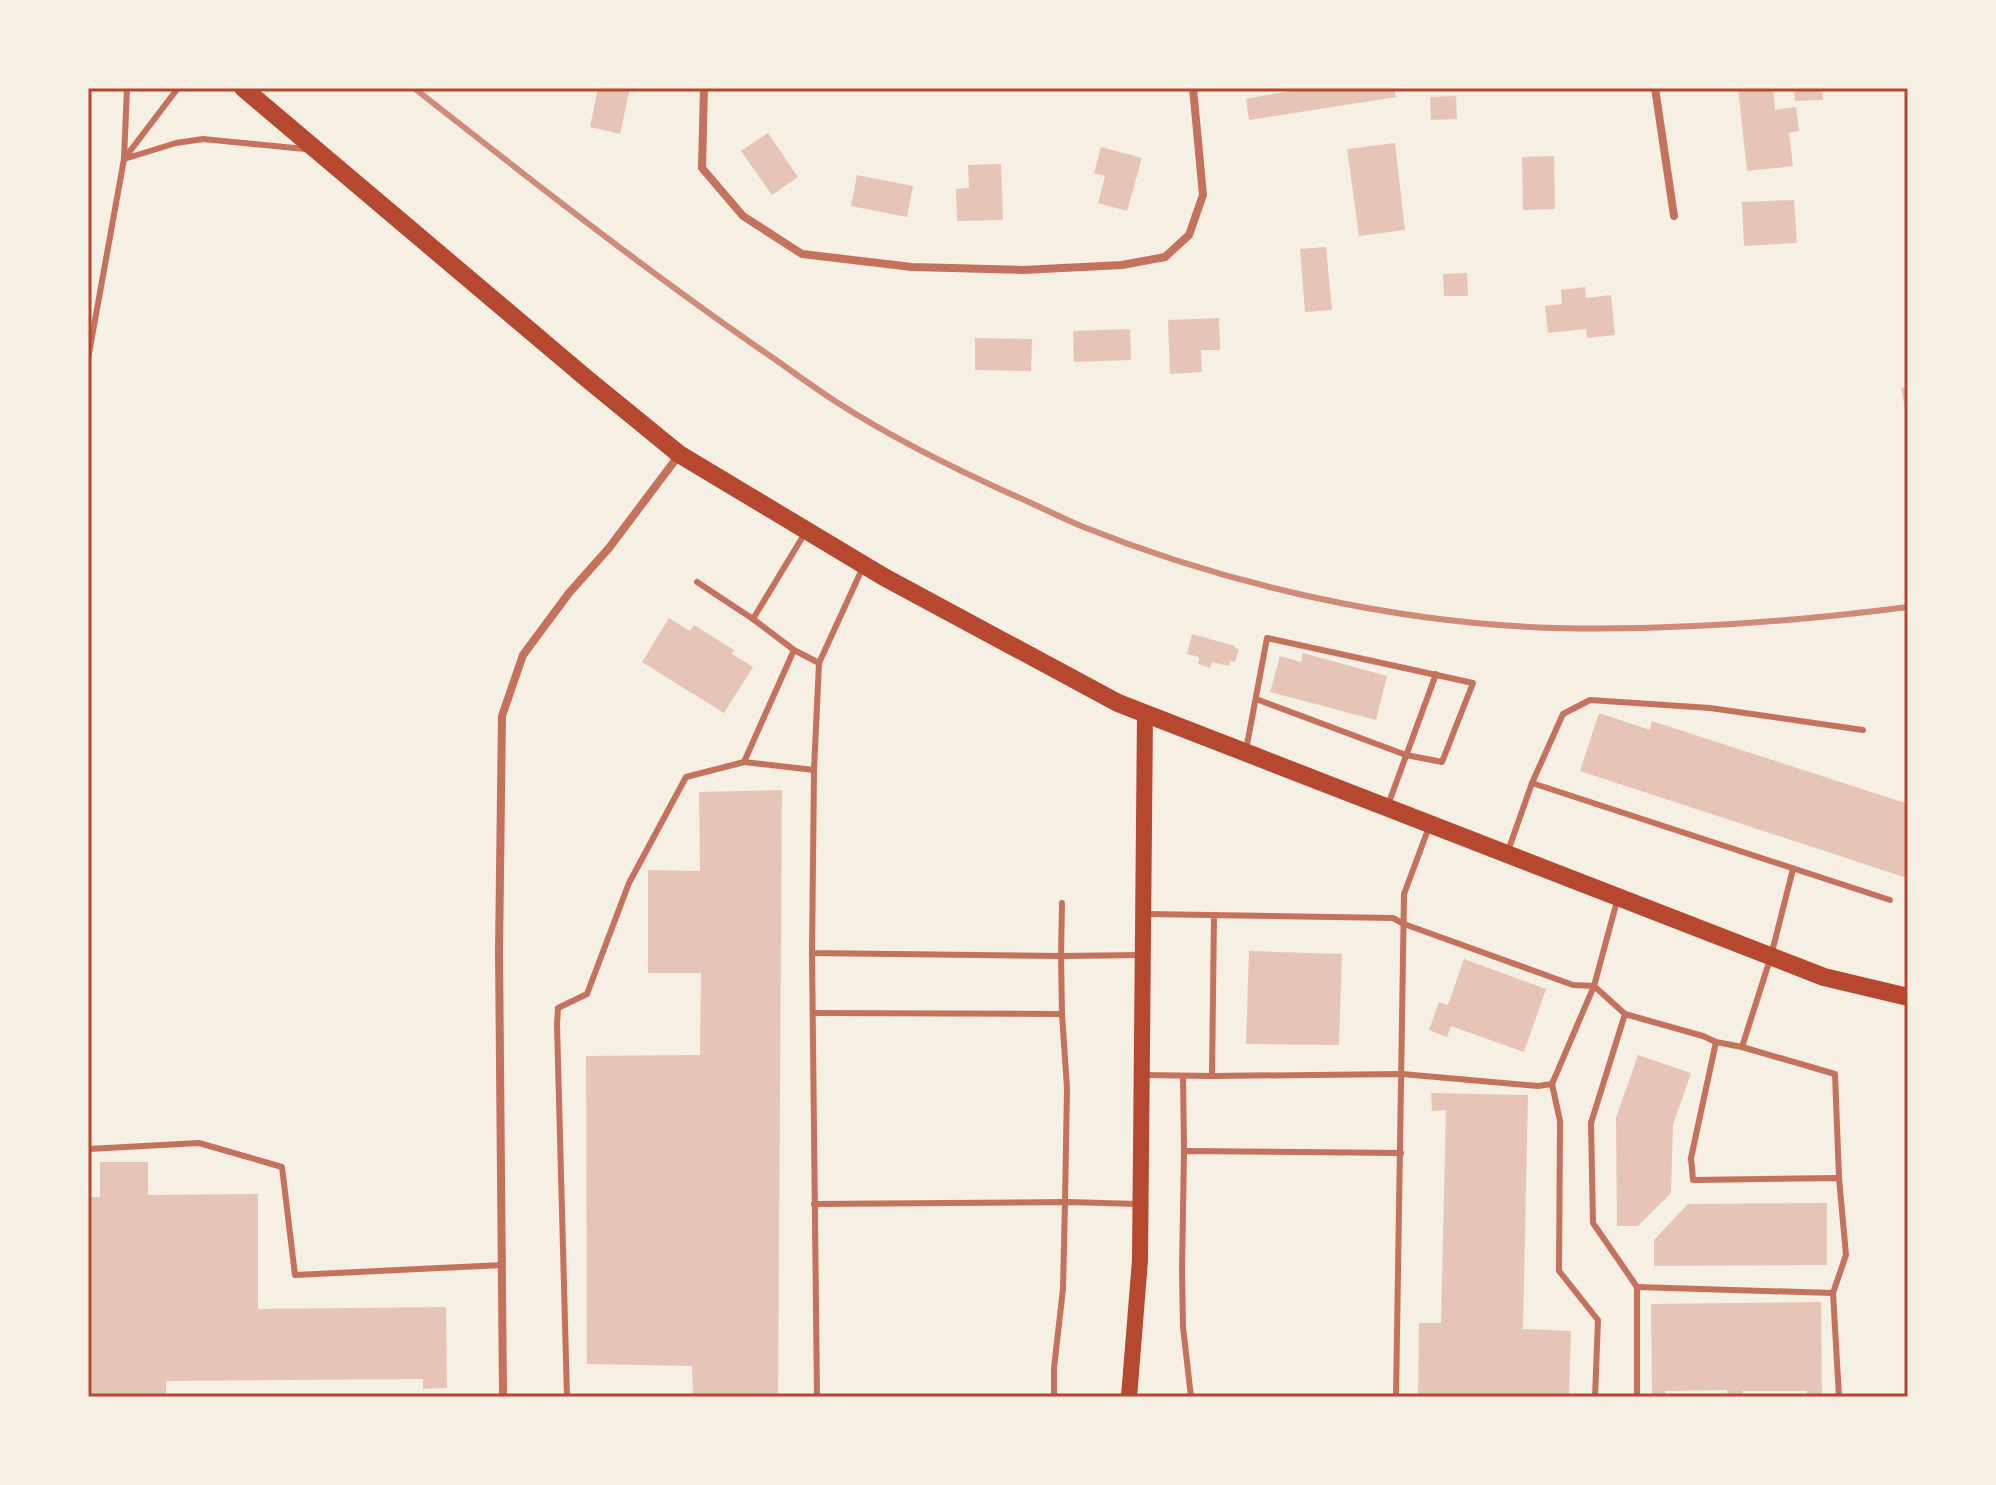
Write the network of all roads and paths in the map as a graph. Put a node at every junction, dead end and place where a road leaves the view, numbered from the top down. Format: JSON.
{"nodes":[{"id":1,"x":127,"y":88,"type":"edge"},
{"id":2,"x":178,"y":88,"type":"edge"},
{"id":3,"x":243,"y":88,"type":"edge"},
{"id":4,"x":704,"y":88,"type":"edge"},
{"id":5,"x":1193,"y":88,"type":"edge"},
{"id":6,"x":1655,"y":88,"type":"edge"},
{"id":7,"x":316,"y":150,"type":"junction"},
{"id":8,"x":124,"y":159,"type":"junction"},
{"id":9,"x":1674,"y":216,"type":"dead end"},
{"id":10,"x":88,"y":359,"type":"edge"},
{"id":11,"x":679,"y":454,"type":"junction"},
{"id":12,"x":807,"y":530,"type":"junction"},
{"id":13,"x":864,"y":565,"type":"junction"},
{"id":14,"x":697,"y":582,"type":"dead end"},
{"id":15,"x":753,"y":619,"type":"junction"},
{"id":16,"x":794,"y":650,"type":"junction"},
{"id":17,"x":819,"y":663,"type":"junction"},
{"id":18,"x":1436,"y":674,"type":"junction"},
{"id":19,"x":1256,"y":699,"type":"junction"},
{"id":20,"x":1145,"y":714,"type":"junction"},
{"id":21,"x":1863,"y":730,"type":"dead end"},
{"id":22,"x":1245,"y":753,"type":"junction"},
{"id":23,"x":1406,"y":755,"type":"junction"},
{"id":24,"x":744,"y":762,"type":"junction"},
{"id":25,"x":814,"y":770,"type":"junction"},
{"id":26,"x":1532,"y":783,"type":"junction"},
{"id":27,"x":1387,"y":807,"type":"junction"},
{"id":28,"x":1430,"y":824,"type":"junction"},
{"id":29,"x":1506,"y":854,"type":"junction"},
{"id":30,"x":1793,"y":869,"type":"junction"},
{"id":31,"x":1618,"y":897,"type":"junction"},
{"id":32,"x":1890,"y":900,"type":"dead end"},
{"id":33,"x":1062,"y":903,"type":"dead end"},
{"id":34,"x":1142,"y":914,"type":"junction"},
{"id":35,"x":1214,"y":915,"type":"junction"},
{"id":36,"x":1404,"y":924,"type":"junction"},
{"id":37,"x":812,"y":953,"type":"junction"},
{"id":38,"x":1141,"y":955,"type":"junction"},
{"id":39,"x":1061,"y":956,"type":"junction"},
{"id":40,"x":1771,"y":956,"type":"junction"},
{"id":41,"x":1594,"y":986,"type":"junction"},
{"id":42,"x":1908,"y":997,"type":"edge"},
{"id":43,"x":813,"y":1013,"type":"junction"},
{"id":44,"x":1062,"y":1014,"type":"junction"},
{"id":45,"x":1625,"y":1014,"type":"junction"},
{"id":46,"x":1716,"y":1042,"type":"junction"},
{"id":47,"x":1742,"y":1047,"type":"junction"},
{"id":48,"x":1402,"y":1074,"type":"junction"},
{"id":49,"x":1140,"y":1075,"type":"junction"},
{"id":50,"x":1183,"y":1076,"type":"junction"},
{"id":51,"x":1212,"y":1076,"type":"junction"},
{"id":52,"x":1552,"y":1084,"type":"junction"},
{"id":53,"x":88,"y":1149,"type":"edge"},
{"id":54,"x":1184,"y":1151,"type":"junction"},
{"id":55,"x":1401,"y":1153,"type":"junction"},
{"id":56,"x":1839,"y":1178,"type":"junction"},
{"id":57,"x":1065,"y":1202,"type":"junction"},
{"id":58,"x":814,"y":1204,"type":"junction"},
{"id":59,"x":1140,"y":1204,"type":"junction"},
{"id":60,"x":502,"y":1265,"type":"junction"},
{"id":61,"x":1637,"y":1287,"type":"junction"},
{"id":62,"x":1833,"y":1293,"type":"junction"},
{"id":63,"x":503,"y":1397,"type":"edge"},
{"id":64,"x":567,"y":1397,"type":"edge"},
{"id":65,"x":817,"y":1397,"type":"edge"},
{"id":66,"x":1054,"y":1397,"type":"edge"},
{"id":67,"x":1129,"y":1397,"type":"edge"},
{"id":68,"x":1191,"y":1397,"type":"edge"},
{"id":69,"x":1396,"y":1397,"type":"edge"},
{"id":70,"x":1595,"y":1397,"type":"edge"},
{"id":71,"x":1637,"y":1397,"type":"edge"},
{"id":72,"x":1839,"y":1397,"type":"edge"}],
"edges":[{"from":1,"to":8,"type":"lane"},
{"from":2,"to":8,"type":"lane"},
{"from":3,"to":7,"type":"main road"},
{"from":4,"to":5,"type":"street"},
{"from":6,"to":9,"type":"street"},
{"from":7,"to":8,"type":"lane"},
{"from":7,"to":11,"type":"main road"},
{"from":8,"to":10,"type":"lane"},
{"from":11,"to":12,"type":"main road"},
{"from":11,"to":60,"type":"street"},
{"from":12,"to":13,"type":"main road"},
{"from":12,"to":15,"type":"lane"},
{"from":13,"to":17,"type":"lane"},
{"from":13,"to":20,"type":"main road"},
{"from":14,"to":15,"type":"lane"},
{"from":15,"to":16,"type":"lane"},
{"from":16,"to":17,"type":"lane"},
{"from":16,"to":24,"type":"lane"},
{"from":17,"to":25,"type":"lane"},
{"from":18,"to":19,"type":"lane"},
{"from":18,"to":23,"type":"lane"},
{"from":18,"to":23,"type":"lane"},
{"from":19,"to":22,"type":"lane"},
{"from":19,"to":23,"type":"lane"},
{"from":20,"to":22,"type":"main road"},
{"from":20,"to":34,"type":"main road"},
{"from":21,"to":26,"type":"lane"},
{"from":22,"to":27,"type":"main road"},
{"from":23,"to":27,"type":"lane"},
{"from":24,"to":25,"type":"lane"},
{"from":24,"to":64,"type":"lane"},
{"from":25,"to":37,"type":"lane"},
{"from":26,"to":29,"type":"lane"},
{"from":26,"to":30,"type":"lane"},
{"from":27,"to":28,"type":"main road"},
{"from":28,"to":29,"type":"main road"},
{"from":28,"to":36,"type":"lane"},
{"from":29,"to":31,"type":"main road"},
{"from":30,"to":32,"type":"lane"},
{"from":30,"to":40,"type":"lane"},
{"from":31,"to":40,"type":"main road"},
{"from":31,"to":41,"type":"lane"},
{"from":33,"to":39,"type":"lane"},
{"from":34,"to":35,"type":"lane"},
{"from":34,"to":38,"type":"main road"},
{"from":35,"to":36,"type":"lane"},
{"from":35,"to":51,"type":"lane"},
{"from":36,"to":41,"type":"lane"},
{"from":36,"to":48,"type":"lane"},
{"from":37,"to":39,"type":"lane"},
{"from":37,"to":43,"type":"lane"},
{"from":38,"to":39,"type":"lane"},
{"from":38,"to":49,"type":"main road"},
{"from":39,"to":44,"type":"lane"},
{"from":40,"to":42,"type":"main road"},
{"from":40,"to":47,"type":"lane"},
{"from":41,"to":45,"type":"lane"},
{"from":41,"to":52,"type":"lane"},
{"from":43,"to":44,"type":"lane"},
{"from":43,"to":58,"type":"lane"},
{"from":44,"to":57,"type":"lane"},
{"from":45,"to":46,"type":"lane"},
{"from":45,"to":61,"type":"lane"},
{"from":46,"to":47,"type":"lane"},
{"from":46,"to":56,"type":"lane"},
{"from":47,"to":56,"type":"lane"},
{"from":48,"to":51,"type":"lane"},
{"from":48,"to":52,"type":"lane"},
{"from":48,"to":55,"type":"lane"},
{"from":49,"to":50,"type":"lane"},
{"from":49,"to":59,"type":"main road"},
{"from":50,"to":51,"type":"lane"},
{"from":50,"to":54,"type":"lane"},
{"from":52,"to":70,"type":"lane"},
{"from":53,"to":60,"type":"lane"},
{"from":54,"to":55,"type":"lane"},
{"from":54,"to":68,"type":"lane"},
{"from":55,"to":69,"type":"lane"},
{"from":56,"to":62,"type":"lane"},
{"from":57,"to":58,"type":"lane"},
{"from":57,"to":59,"type":"lane"},
{"from":57,"to":66,"type":"lane"},
{"from":58,"to":65,"type":"lane"},
{"from":59,"to":67,"type":"main road"},
{"from":60,"to":63,"type":"street"},
{"from":61,"to":62,"type":"lane"},
{"from":61,"to":71,"type":"lane"},
{"from":62,"to":72,"type":"lane"}]}
